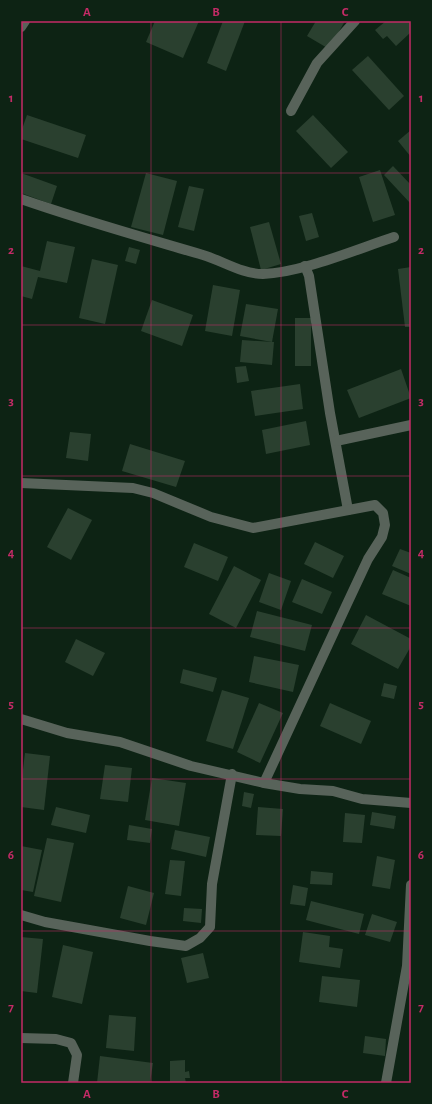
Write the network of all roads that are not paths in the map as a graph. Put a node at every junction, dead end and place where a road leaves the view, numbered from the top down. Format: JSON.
{"nodes":[{"id":1,"x":25,"y":21,"type":"edge"},
{"id":2,"x":355,"y":21,"type":"edge"},
{"id":3,"x":21,"y":26,"type":"edge"},
{"id":4,"x":291,"y":111,"type":"dead end"},
{"id":5,"x":21,"y":199,"type":"edge"},
{"id":6,"x":394,"y":237,"type":"dead end"},
{"id":7,"x":305,"y":266,"type":"junction"},
{"id":8,"x":411,"y":424,"type":"edge"},
{"id":9,"x":336,"y":442,"type":"junction"},
{"id":10,"x":21,"y":483,"type":"edge"},
{"id":11,"x":348,"y":510,"type":"junction"},
{"id":12,"x":21,"y":719,"type":"edge"},
{"id":13,"x":232,"y":774,"type":"junction"},
{"id":14,"x":264,"y":783,"type":"junction"},
{"id":15,"x":411,"y":803,"type":"edge"},
{"id":16,"x":411,"y":885,"type":"edge"},
{"id":17,"x":21,"y":915,"type":"edge"},
{"id":18,"x":21,"y":1038,"type":"edge"},
{"id":19,"x":73,"y":1083,"type":"edge"},
{"id":20,"x":386,"y":1083,"type":"edge"}],
"edges":[{"from":1,"to":3,"type":"street"},
{"from":2,"to":4,"type":"street"},
{"from":5,"to":7,"type":"street"},
{"from":6,"to":7,"type":"street"},
{"from":7,"to":9,"type":"street"},
{"from":8,"to":9,"type":"street"},
{"from":9,"to":11,"type":"street"},
{"from":10,"to":11,"type":"street"},
{"from":11,"to":14,"type":"street"},
{"from":12,"to":13,"type":"street"},
{"from":13,"to":14,"type":"street"},
{"from":13,"to":17,"type":"street"},
{"from":14,"to":15,"type":"street"},
{"from":16,"to":20,"type":"street"},
{"from":18,"to":19,"type":"street"}]}
